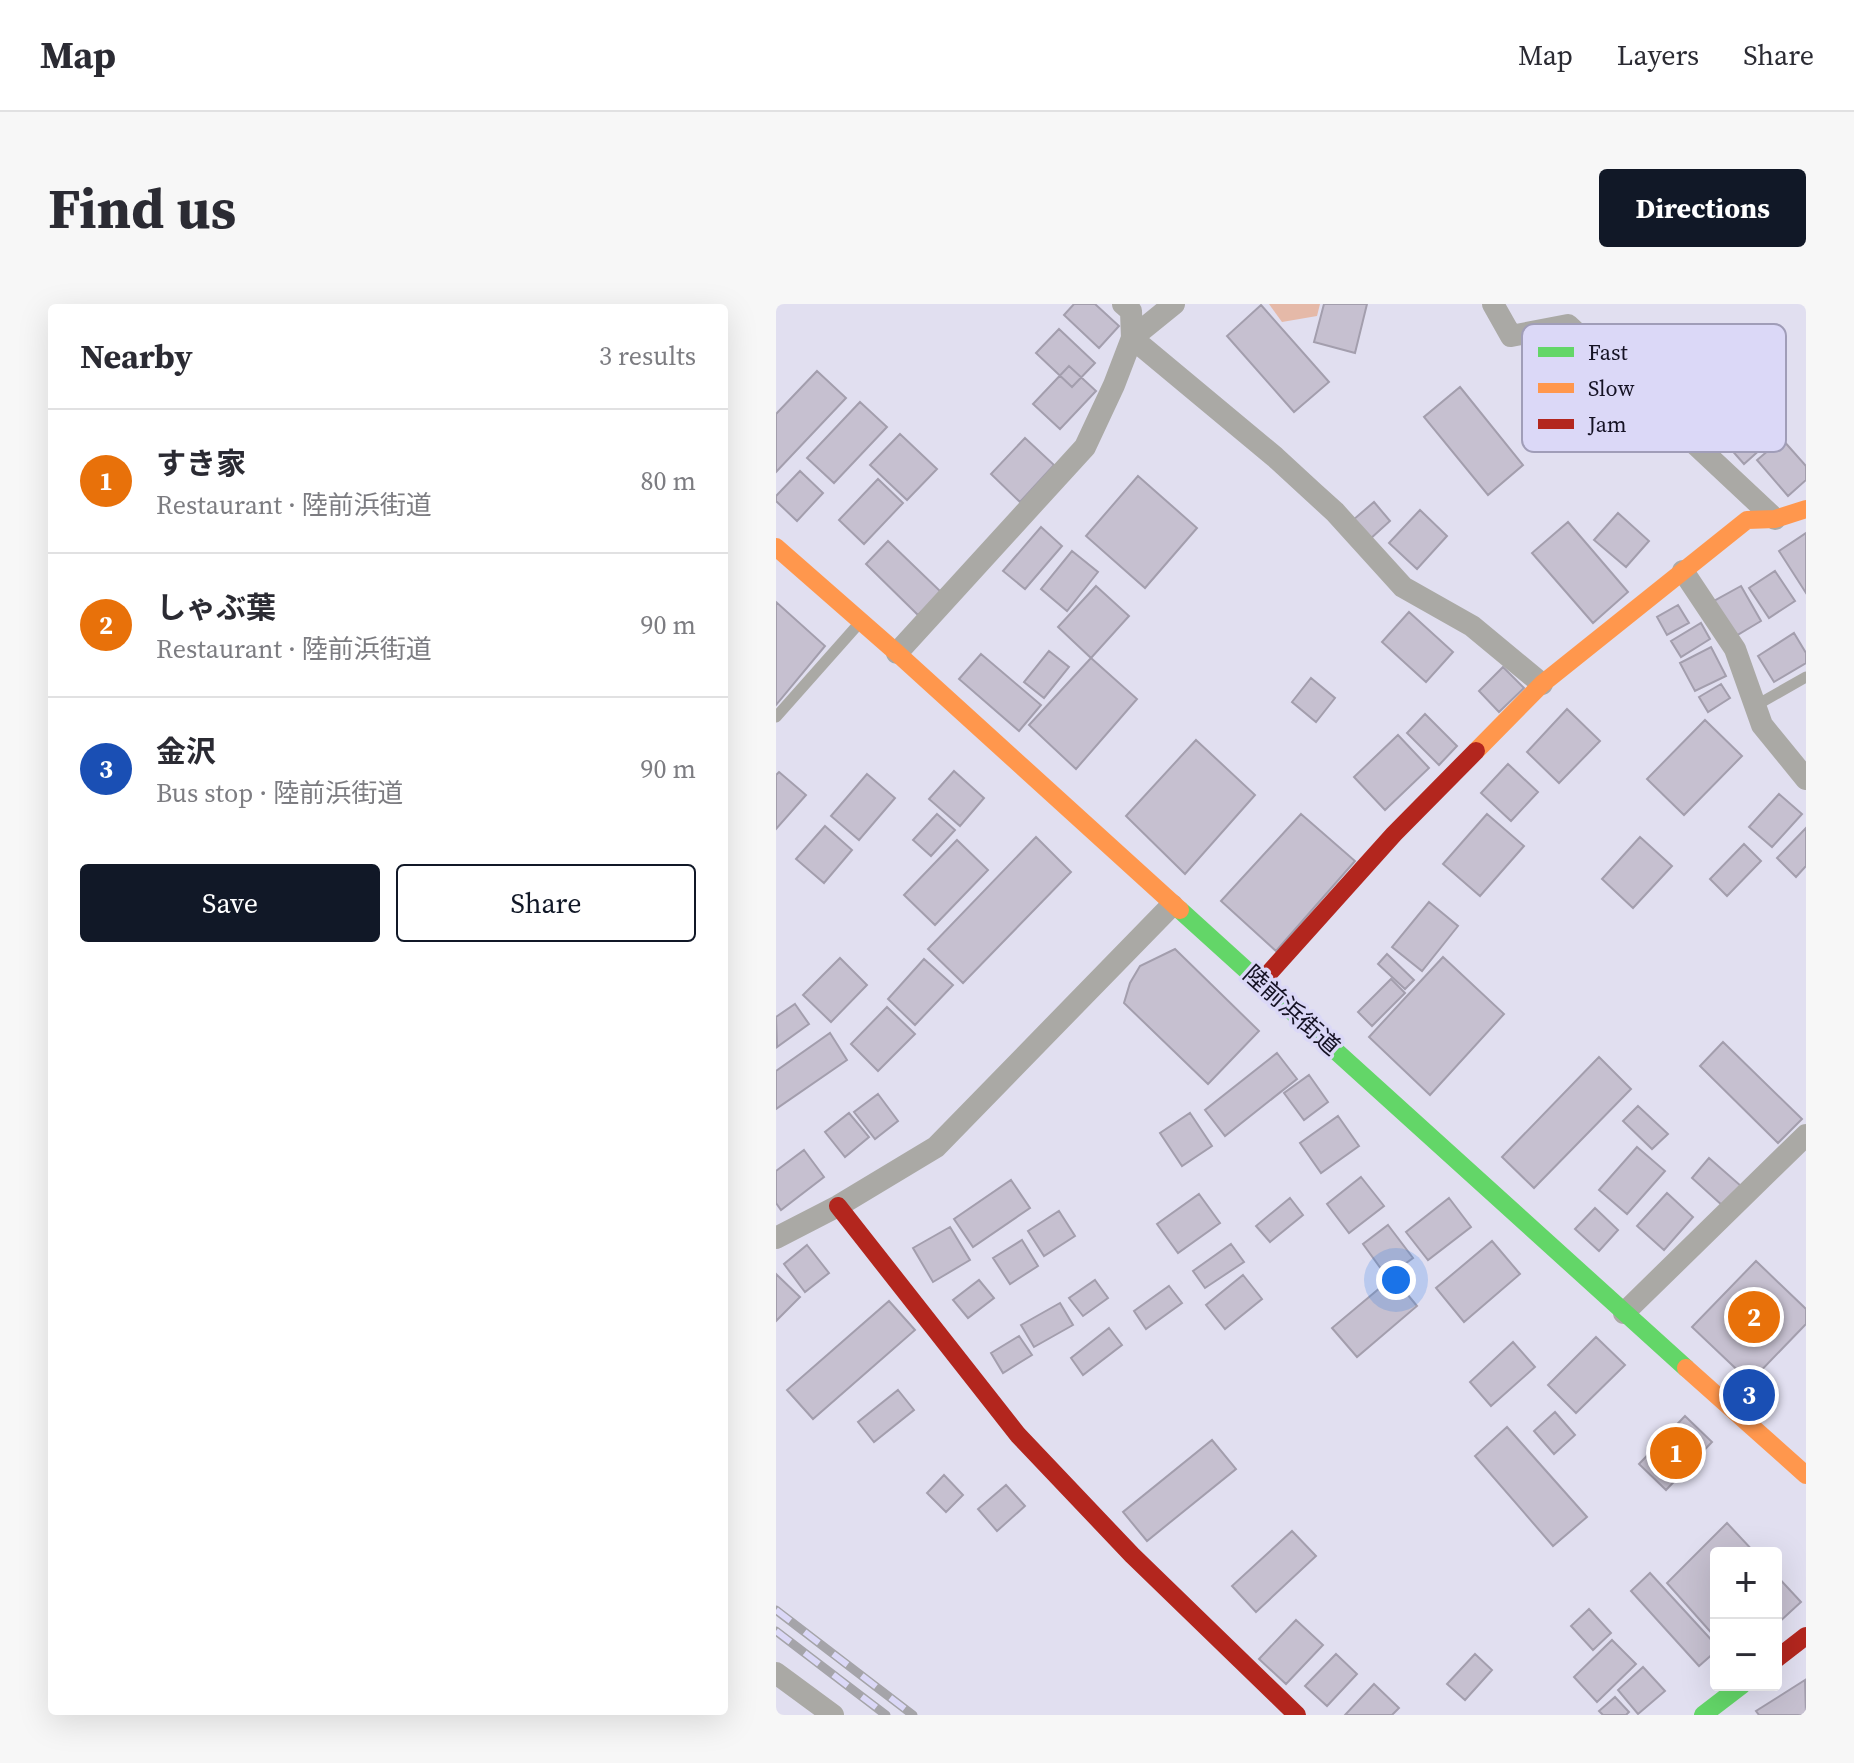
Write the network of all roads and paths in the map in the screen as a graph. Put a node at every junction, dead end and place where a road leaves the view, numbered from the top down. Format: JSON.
{"nodes":[{"id":1,"x":1123,"y":304,"type":"edge"},
{"id":2,"x":1174,"y":304,"type":"edge"},
{"id":3,"x":1493,"y":304,"type":"edge"},
{"id":4,"x":1522,"y":334,"type":"edge"},
{"id":5,"x":1132,"y":338,"type":"junction"},
{"id":6,"x":1704,"y":452,"type":"edge"},
{"id":7,"x":1806,"y":509,"type":"edge"},
{"id":8,"x":1775,"y":519,"type":"junction"},
{"id":9,"x":777,"y":549,"type":"edge"},
{"id":10,"x":1683,"y":571,"type":"junction"},
{"id":11,"x":861,"y":622,"type":"junction"},
{"id":12,"x":897,"y":653,"type":"junction"},
{"id":13,"x":1806,"y":677,"type":"edge"},
{"id":14,"x":1542,"y":684,"type":"junction"},
{"id":15,"x":1755,"y":706,"type":"junction"},
{"id":16,"x":776,"y":717,"type":"edge"},
{"id":17,"x":1806,"y":779,"type":"edge"},
{"id":18,"x":1172,"y":905,"type":"junction"},
{"id":19,"x":1261,"y":982,"type":"junction"},
{"id":20,"x":1806,"y":1135,"type":"edge"},
{"id":21,"x":838,"y":1206,"type":"junction"},
{"id":22,"x":776,"y":1238,"type":"edge"},
{"id":23,"x":1624,"y":1313,"type":"junction"},
{"id":24,"x":1806,"y":1475,"type":"edge"},
{"id":25,"x":1806,"y":1636,"type":"edge"},
{"id":26,"x":1782,"y":1654,"type":"edge"},
{"id":27,"x":776,"y":1673,"type":"edge"},
{"id":28,"x":1734,"y":1691,"type":"edge"},
{"id":29,"x":833,"y":1715,"type":"edge"},
{"id":30,"x":1297,"y":1715,"type":"edge"},
{"id":31,"x":1703,"y":1715,"type":"edge"}],
"edges":[{"from":1,"to":5,"type":"street"},
{"from":2,"to":5,"type":"street"},
{"from":3,"to":4,"type":"street"},
{"from":5,"to":12,"type":"street"},
{"from":5,"to":14,"type":"street"},
{"from":6,"to":8,"type":"street"},
{"from":7,"to":8,"type":"main road"},
{"from":8,"to":10,"type":"main road"},
{"from":9,"to":11,"type":"main road","name":"陸前浜街道"},
{"from":10,"to":14,"type":"main road"},
{"from":10,"to":15,"type":"street"},
{"from":11,"to":12,"type":"main road","name":"陸前浜街道"},
{"from":11,"to":16,"type":"lane"},
{"from":12,"to":18,"type":"main road","name":"陸前浜街道"},
{"from":13,"to":15,"type":"lane"},
{"from":14,"to":19,"type":"main road"},
{"from":15,"to":17,"type":"street"},
{"from":18,"to":19,"type":"main road","name":"陸前浜街道"},
{"from":18,"to":21,"type":"street"},
{"from":19,"to":23,"type":"main road","name":"陸前浜街道"},
{"from":20,"to":23,"type":"street"},
{"from":21,"to":22,"type":"street"},
{"from":21,"to":30,"type":"main road"},
{"from":23,"to":24,"type":"main road","name":"陸前浜街道"},
{"from":25,"to":26,"type":"main road"},
{"from":27,"to":29,"type":"street"},
{"from":28,"to":31,"type":"main road"}]}
